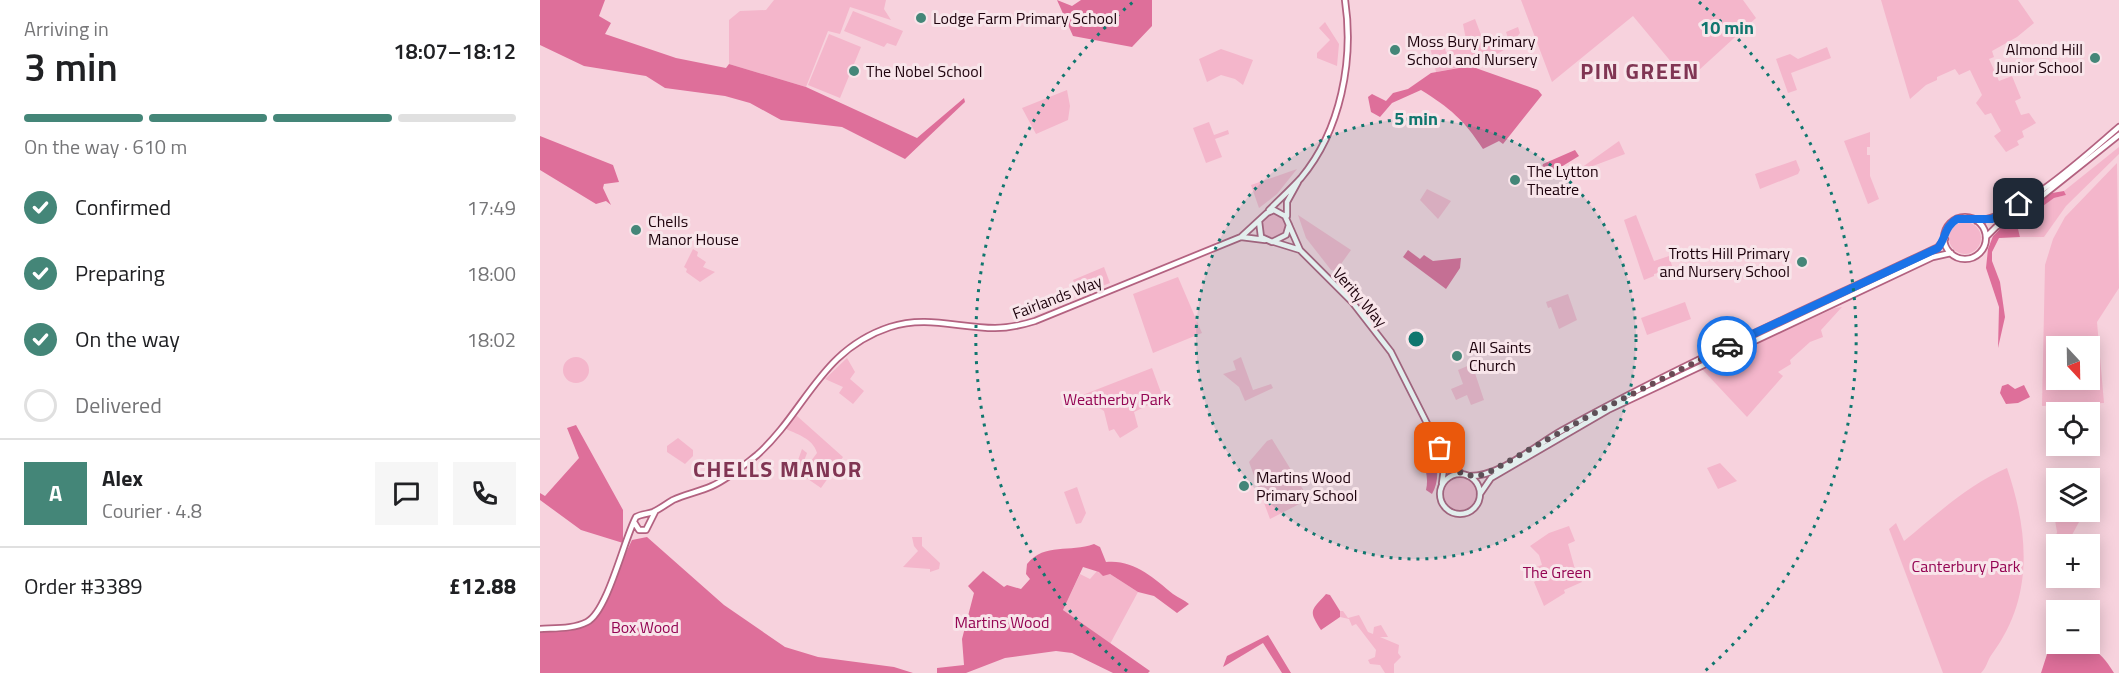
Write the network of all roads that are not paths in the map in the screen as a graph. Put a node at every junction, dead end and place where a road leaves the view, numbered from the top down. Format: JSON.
{"nodes":[{"id":1,"x":1345,"y":0,"type":"edge"},
{"id":2,"x":2119,"y":127,"type":"edge"},
{"id":3,"x":2119,"y":135,"type":"edge"},
{"id":4,"x":1301,"y":177,"type":"junction"},
{"id":5,"x":1267,"y":213,"type":"junction"},
{"id":6,"x":1260,"y":219,"type":"junction"},
{"id":7,"x":1977,"y":221,"type":"junction"},
{"id":8,"x":1289,"y":223,"type":"junction"},
{"id":9,"x":1241,"y":237,"type":"junction"},
{"id":10,"x":1986,"y":237,"type":"junction"},
{"id":11,"x":1945,"y":239,"type":"junction"},
{"id":12,"x":1265,"y":240,"type":"junction"},
{"id":13,"x":1272,"y":242,"type":"junction"},
{"id":14,"x":1300,"y":250,"type":"junction"},
{"id":15,"x":1951,"y":253,"type":"junction"},
{"id":16,"x":1445,"y":459,"type":"junction"},
{"id":17,"x":1465,"y":475,"type":"junction"},
{"id":18,"x":1441,"y":487,"type":"junction"},
{"id":19,"x":1480,"y":494,"type":"junction"},
{"id":20,"x":654,"y":512,"type":"junction"},
{"id":21,"x":642,"y":514,"type":"junction"},
{"id":22,"x":634,"y":522,"type":"junction"},
{"id":23,"x":650,"y":522,"type":"junction"},
{"id":24,"x":640,"y":531,"type":"junction"},
{"id":25,"x":630,"y":537,"type":"junction"},
{"id":26,"x":540,"y":629,"type":"edge"}],
"edges":[{"from":1,"to":4,"type":"main road"},
{"from":2,"to":7,"type":"main road"},
{"from":3,"to":10,"type":"main road"},
{"from":4,"to":5,"type":"main road"},
{"from":4,"to":8,"type":"main road"},
{"from":5,"to":6,"type":"main road"},
{"from":5,"to":8,"type":"main road"},
{"from":6,"to":9,"type":"main road","name":"Fairlands Way"},
{"from":6,"to":12,"type":"main road"},
{"from":7,"to":10,"type":"main road"},
{"from":7,"to":11,"type":"main road"},
{"from":8,"to":13,"type":"main road"},
{"from":8,"to":14,"type":"main road","name":"Verity Way"},
{"from":9,"to":12,"type":"main road","name":"Fairlands Way"},
{"from":9,"to":20,"type":"main road","name":"Fairlands Way"},
{"from":10,"to":15,"type":"main road"},
{"from":11,"to":15,"type":"main road"},
{"from":11,"to":17,"type":"main road"},
{"from":12,"to":13,"type":"main road"},
{"from":13,"to":14,"type":"main road","name":"Verity Way"},
{"from":14,"to":16,"type":"main road","name":"Verity Way"},
{"from":15,"to":19,"type":"main road"},
{"from":16,"to":17,"type":"main road","name":"Verity Way"},
{"from":16,"to":18,"type":"main road"},
{"from":17,"to":18,"type":"main road"},
{"from":17,"to":19,"type":"main road"},
{"from":18,"to":19,"type":"main road"},
{"from":20,"to":21,"type":"main road","name":"Fairlands Way"},
{"from":20,"to":23,"type":"main road"},
{"from":21,"to":22,"type":"main road"},
{"from":21,"to":23,"type":"main road"},
{"from":22,"to":24,"type":"main road"},
{"from":22,"to":25,"type":"main road"},
{"from":23,"to":24,"type":"main road"},
{"from":24,"to":25,"type":"main road"},
{"from":25,"to":26,"type":"main road"}]}
